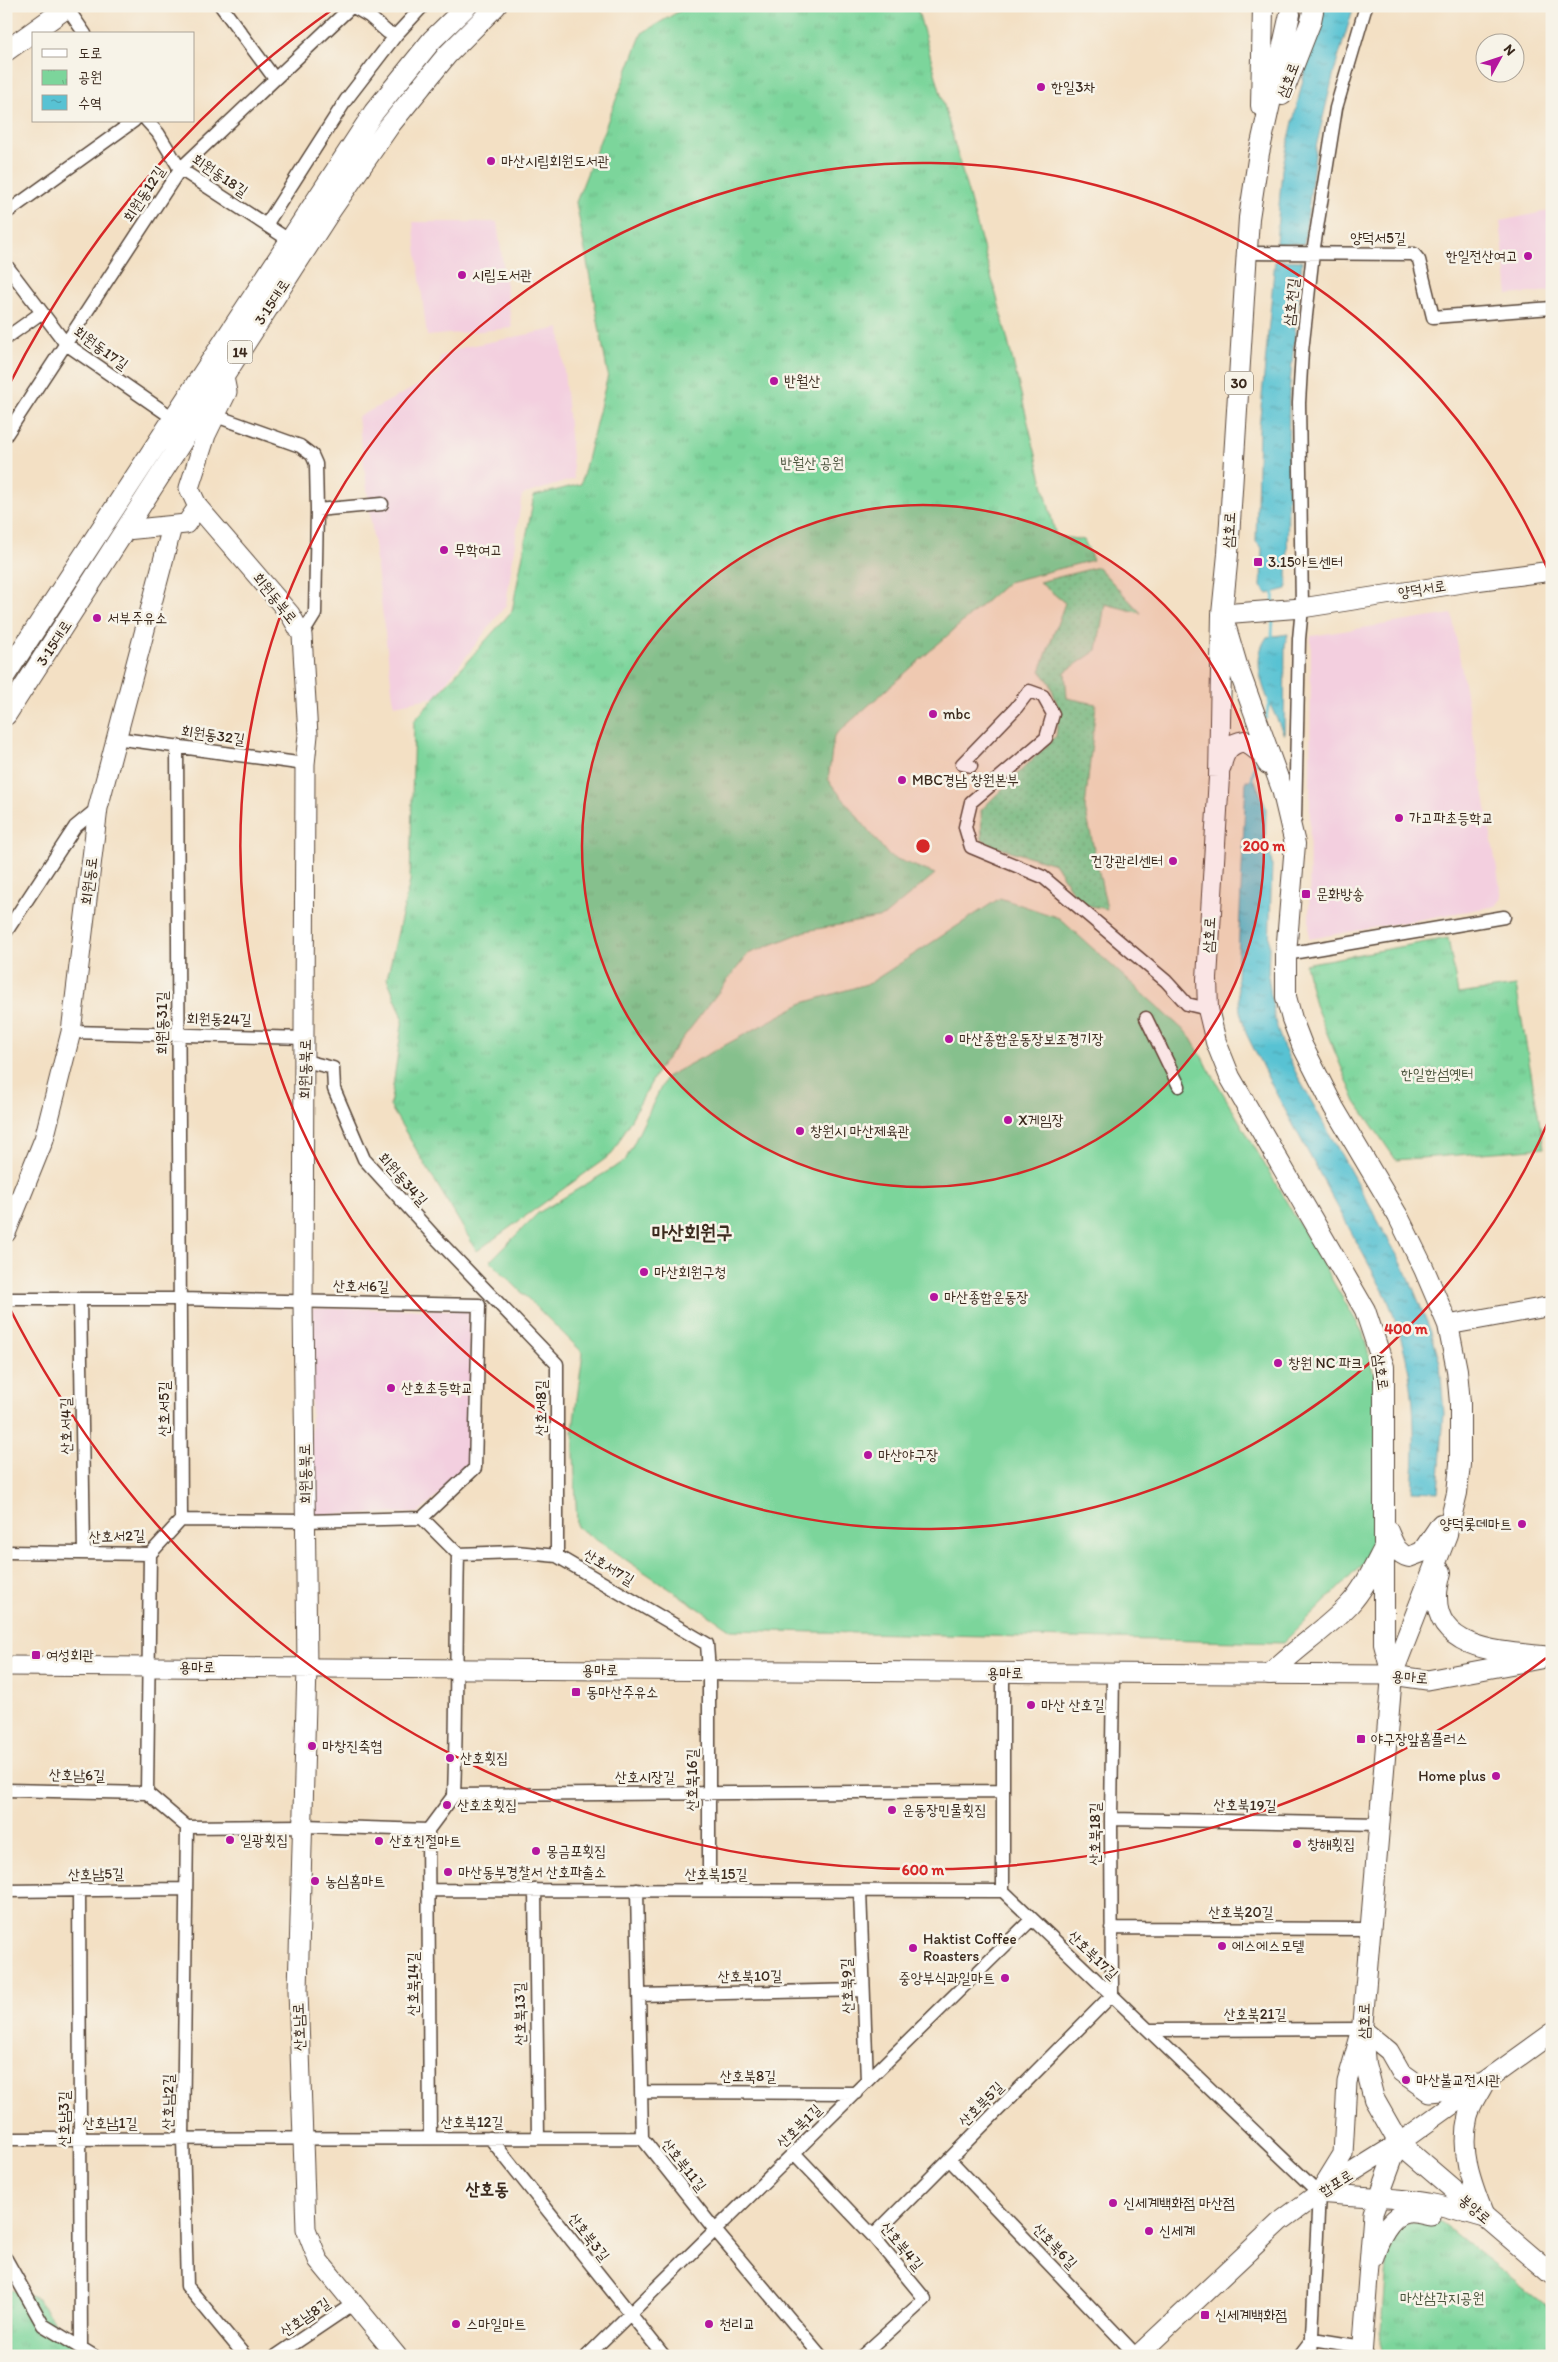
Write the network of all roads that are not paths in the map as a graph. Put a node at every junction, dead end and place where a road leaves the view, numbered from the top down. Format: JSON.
{"nodes":[{"id":1,"x":221,"y":6,"type":"edge"},
{"id":2,"x":352,"y":6,"type":"edge"},
{"id":3,"x":423,"y":6,"type":"edge"},
{"id":4,"x":467,"y":6,"type":"edge"},
{"id":5,"x":496,"y":6,"type":"edge"},
{"id":6,"x":1264,"y":6,"type":"edge"},
{"id":7,"x":1314,"y":6,"type":"edge"},
{"id":8,"x":1366,"y":6,"type":"edge"},
{"id":9,"x":68,"y":7,"type":"edge"},
{"id":10,"x":1290,"y":14,"type":"dead end"},
{"id":11,"x":33,"y":32,"type":"edge"},
{"id":12,"x":84,"y":32,"type":"edge"},
{"id":13,"x":32,"y":33,"type":"edge"},
{"id":14,"x":396,"y":35,"type":"junction"},
{"id":15,"x":6,"y":51,"type":"edge"},
{"id":16,"x":275,"y":79,"type":"junction"},
{"id":17,"x":133,"y":122,"type":"edge"},
{"id":18,"x":149,"y":122,"type":"edge"},
{"id":19,"x":1259,"y":153,"type":"junction"},
{"id":20,"x":180,"y":169,"type":"junction"},
{"id":21,"x":6,"y":213,"type":"edge"},
{"id":22,"x":266,"y":225,"type":"junction"},
{"id":23,"x":289,"y":240,"type":"junction"},
{"id":24,"x":1248,"y":252,"type":"junction"},
{"id":25,"x":1309,"y":253,"type":"junction"},
{"id":26,"x":6,"y":264,"type":"edge"},
{"id":27,"x":1552,"y":308,"type":"edge"},
{"id":28,"x":41,"y":313,"type":"junction"},
{"id":29,"x":6,"y":338,"type":"edge"},
{"id":30,"x":66,"y":344,"type":"junction"},
{"id":31,"x":224,"y":377,"type":"junction"},
{"id":32,"x":216,"y":416,"type":"junction"},
{"id":33,"x":173,"y":418,"type":"junction"},
{"id":34,"x":6,"y":435,"type":"edge"},
{"id":35,"x":382,"y":504,"type":"dead end"},
{"id":36,"x":198,"y":508,"type":"junction"},
{"id":37,"x":317,"y":510,"type":"junction"},
{"id":38,"x":172,"y":527,"type":"junction"},
{"id":39,"x":126,"y":530,"type":"junction"},
{"id":40,"x":1552,"y":571,"type":"edge"},
{"id":41,"x":1297,"y":608,"type":"junction"},
{"id":42,"x":1222,"y":614,"type":"junction"},
{"id":43,"x":302,"y":635,"type":"junction"},
{"id":44,"x":6,"y":674,"type":"edge"},
{"id":45,"x":6,"y":716,"type":"edge"},
{"id":46,"x":115,"y":738,"type":"junction"},
{"id":47,"x":177,"y":746,"type":"junction"},
{"id":48,"x":305,"y":764,"type":"junction"},
{"id":49,"x":971,"y":766,"type":"dead end"},
{"id":50,"x":1218,"y":777,"type":"junction"},
{"id":51,"x":1282,"y":790,"type":"junction"},
{"id":52,"x":98,"y":808,"type":"junction"},
{"id":53,"x":1295,"y":844,"type":"junction"},
{"id":54,"x":1504,"y":917,"type":"dead end"},
{"id":55,"x":6,"y":932,"type":"edge"},
{"id":56,"x":1286,"y":954,"type":"junction"},
{"id":57,"x":1208,"y":1009,"type":"junction"},
{"id":58,"x":1146,"y":1018,"type":"dead end"},
{"id":59,"x":71,"y":1032,"type":"junction"},
{"id":60,"x":178,"y":1035,"type":"junction"},
{"id":61,"x":306,"y":1038,"type":"junction"},
{"id":62,"x":305,"y":1061,"type":"junction"},
{"id":63,"x":1179,"y":1086,"type":"dead end"},
{"id":64,"x":6,"y":1233,"type":"edge"},
{"id":65,"x":484,"y":1289,"type":"junction"},
{"id":66,"x":6,"y":1299,"type":"edge"},
{"id":67,"x":80,"y":1299,"type":"junction"},
{"id":68,"x":180,"y":1299,"type":"junction"},
{"id":69,"x":303,"y":1301,"type":"junction"},
{"id":70,"x":479,"y":1306,"type":"junction"},
{"id":71,"x":1552,"y":1306,"type":"edge"},
{"id":72,"x":1448,"y":1325,"type":"junction"},
{"id":73,"x":1455,"y":1503,"type":"junction"},
{"id":74,"x":422,"y":1518,"type":"junction"},
{"id":75,"x":181,"y":1520,"type":"junction"},
{"id":76,"x":306,"y":1521,"type":"junction"},
{"id":77,"x":1385,"y":1523,"type":"junction"},
{"id":78,"x":1447,"y":1534,"type":"junction"},
{"id":79,"x":1385,"y":1547,"type":"junction"},
{"id":80,"x":6,"y":1552,"type":"edge"},
{"id":81,"x":84,"y":1553,"type":"junction"},
{"id":82,"x":150,"y":1554,"type":"junction"},
{"id":83,"x":458,"y":1554,"type":"junction"},
{"id":84,"x":557,"y":1556,"type":"junction"},
{"id":85,"x":1551,"y":1657,"type":"edge"},
{"id":86,"x":6,"y":1666,"type":"edge"},
{"id":87,"x":148,"y":1667,"type":"junction"},
{"id":88,"x":306,"y":1668,"type":"junction"},
{"id":89,"x":455,"y":1669,"type":"junction"},
{"id":90,"x":709,"y":1670,"type":"junction"},
{"id":91,"x":1004,"y":1672,"type":"junction"},
{"id":92,"x":1113,"y":1673,"type":"junction"},
{"id":93,"x":1270,"y":1674,"type":"junction"},
{"id":94,"x":1392,"y":1675,"type":"junction"},
{"id":95,"x":6,"y":1790,"type":"edge"},
{"id":96,"x":1003,"y":1791,"type":"junction"},
{"id":97,"x":147,"y":1793,"type":"junction"},
{"id":98,"x":708,"y":1793,"type":"junction"},
{"id":99,"x":454,"y":1795,"type":"junction"},
{"id":100,"x":1111,"y":1819,"type":"junction"},
{"id":101,"x":1379,"y":1824,"type":"junction"},
{"id":102,"x":304,"y":1826,"type":"junction"},
{"id":103,"x":187,"y":1827,"type":"junction"},
{"id":104,"x":428,"y":1830,"type":"junction"},
{"id":105,"x":186,"y":1889,"type":"junction"},
{"id":106,"x":79,"y":1890,"type":"junction"},
{"id":107,"x":429,"y":1890,"type":"junction"},
{"id":108,"x":535,"y":1890,"type":"junction"},
{"id":109,"x":637,"y":1890,"type":"junction"},
{"id":110,"x":709,"y":1890,"type":"junction"},
{"id":111,"x":6,"y":1891,"type":"edge"},
{"id":112,"x":860,"y":1891,"type":"junction"},
{"id":113,"x":1003,"y":1891,"type":"junction"},
{"id":114,"x":1032,"y":1919,"type":"junction"},
{"id":115,"x":1111,"y":1928,"type":"junction"},
{"id":116,"x":1371,"y":1929,"type":"junction"},
{"id":117,"x":862,"y":1990,"type":"junction"},
{"id":118,"x":639,"y":1995,"type":"junction"},
{"id":119,"x":1112,"y":1995,"type":"junction"},
{"id":120,"x":1362,"y":2029,"type":"junction"},
{"id":121,"x":1149,"y":2030,"type":"junction"},
{"id":122,"x":1552,"y":2033,"type":"edge"},
{"id":123,"x":868,"y":2081,"type":"junction"},
{"id":124,"x":1485,"y":2082,"type":"junction"},
{"id":125,"x":641,"y":2092,"type":"junction"},
{"id":126,"x":856,"y":2093,"type":"junction"},
{"id":127,"x":430,"y":2138,"type":"junction"},
{"id":128,"x":490,"y":2138,"type":"junction"},
{"id":129,"x":538,"y":2138,"type":"junction"},
{"id":130,"x":642,"y":2138,"type":"junction"},
{"id":131,"x":6,"y":2139,"type":"edge"},
{"id":132,"x":80,"y":2139,"type":"junction"},
{"id":133,"x":184,"y":2139,"type":"junction"},
{"id":134,"x":303,"y":2139,"type":"junction"},
{"id":135,"x":1399,"y":2143,"type":"junction"},
{"id":136,"x":794,"y":2153,"type":"junction"},
{"id":137,"x":949,"y":2159,"type":"junction"},
{"id":138,"x":1319,"y":2194,"type":"junction"},
{"id":139,"x":1379,"y":2197,"type":"junction"},
{"id":140,"x":1485,"y":2218,"type":"junction"},
{"id":141,"x":715,"y":2230,"type":"junction"},
{"id":142,"x":873,"y":2236,"type":"junction"},
{"id":143,"x":6,"y":2259,"type":"edge"},
{"id":144,"x":1552,"y":2274,"type":"edge"},
{"id":145,"x":1368,"y":2283,"type":"junction"},
{"id":146,"x":353,"y":2304,"type":"junction"},
{"id":147,"x":630,"y":2314,"type":"junction"},
{"id":148,"x":1313,"y":2339,"type":"junction"},
{"id":149,"x":81,"y":2347,"type":"junction"},
{"id":150,"x":1363,"y":2351,"type":"edge"},
{"id":151,"x":94,"y":2356,"type":"edge"},
{"id":152,"x":245,"y":2356,"type":"edge"},
{"id":153,"x":276,"y":2356,"type":"edge"},
{"id":154,"x":398,"y":2356,"type":"edge"},
{"id":155,"x":588,"y":2356,"type":"edge"},
{"id":156,"x":664,"y":2356,"type":"edge"},
{"id":157,"x":821,"y":2356,"type":"edge"},
{"id":158,"x":862,"y":2356,"type":"edge"},
{"id":159,"x":1137,"y":2356,"type":"edge"},
{"id":160,"x":1300,"y":2356,"type":"edge"},
{"id":161,"x":1311,"y":2356,"type":"edge"}],
"edges":[{"from":1,"to":16,"type":"street"},
{"from":2,"to":14,"type":"street"},
{"from":2,"to":16,"type":"street","name":"회원동12길"},
{"from":3,"to":14,"type":"street"},
{"from":4,"to":23,"type":"main road","name":"3·15대로","number":"14"},
{"from":5,"to":31,"type":"main road","name":"3·15대로","number":"14"},
{"from":6,"to":19,"type":"main road","name":"삼호로"},
{"from":7,"to":19,"type":"main road","name":"삼호로"},
{"from":8,"to":25,"type":"street","name":"삼호천길"},
{"from":9,"to":11,"type":"main road"},
{"from":9,"to":12,"type":"street"},
{"from":10,"to":19,"type":"main road","name":"삼호로"},
{"from":13,"to":15,"type":"main road"},
{"from":14,"to":22,"type":"street"},
{"from":16,"to":20,"type":"street","name":"회원동12길"},
{"from":17,"to":21,"type":"street"},
{"from":18,"to":20,"type":"street","name":"회원동18길"},
{"from":19,"to":24,"type":"main road","name":"삼호로","number":"30"},
{"from":20,"to":22,"type":"street","name":"회원동18길"},
{"from":20,"to":30,"type":"street","name":"회원동12길"},
{"from":22,"to":23,"type":"street","name":"회원동18길"},
{"from":23,"to":33,"type":"main road","name":"3·15대로","number":"14"},
{"from":24,"to":25,"type":"street"},
{"from":24,"to":42,"type":"main road","name":"삼호로","number":"30"},
{"from":25,"to":27,"type":"street","name":"양덕서5길"},
{"from":25,"to":41,"type":"street","name":"삼호천길"},
{"from":26,"to":28,"type":"street","name":"회원동17길"},
{"from":28,"to":29,"type":"street"},
{"from":28,"to":30,"type":"street","name":"회원동17길"},
{"from":30,"to":33,"type":"street","name":"회원동17길"},
{"from":30,"to":34,"type":"street","name":"회원동12길"},
{"from":31,"to":32,"type":"main road"},
{"from":31,"to":39,"type":"main road","name":"3·15대로","number":"14"},
{"from":32,"to":36,"type":"main road"},
{"from":32,"to":37,"type":"street"},
{"from":33,"to":44,"type":"main road","name":"3·15대로","number":"14"},
{"from":35,"to":37,"type":"street"},
{"from":36,"to":38,"type":"main road"},
{"from":36,"to":43,"type":"main road","name":"회원동북로"},
{"from":37,"to":43,"type":"street"},
{"from":38,"to":39,"type":"main road"},
{"from":38,"to":46,"type":"main road","name":"회원동로"},
{"from":39,"to":45,"type":"main road","name":"3·15대로","number":"14"},
{"from":40,"to":41,"type":"main road","name":"양덕서로"},
{"from":41,"to":42,"type":"main road","name":"양덕서로"},
{"from":41,"to":53,"type":"street","name":"삼호천길"},
{"from":42,"to":50,"type":"main road","name":"삼호로"},
{"from":42,"to":51,"type":"main road"},
{"from":43,"to":48,"type":"main road","name":"회원동북로"},
{"from":46,"to":47,"type":"street","name":"회원동32길"},
{"from":46,"to":52,"type":"main road","name":"회원동로"},
{"from":47,"to":48,"type":"street","name":"회원동32길"},
{"from":47,"to":60,"type":"street","name":"회원동31길"},
{"from":48,"to":61,"type":"main road","name":"회원동북로"},
{"from":49,"to":57,"type":"street"},
{"from":50,"to":51,"type":"main road"},
{"from":50,"to":57,"type":"main road","name":"삼호로"},
{"from":51,"to":53,"type":"main road","name":"삼호로"},
{"from":52,"to":55,"type":"street"},
{"from":52,"to":59,"type":"main road","name":"회원동로"},
{"from":53,"to":56,"type":"main road","name":"삼호로"},
{"from":54,"to":56,"type":"street"},
{"from":56,"to":72,"type":"main road","name":"삼호로"},
{"from":57,"to":77,"type":"main road","name":"삼호로"},
{"from":58,"to":63,"type":"street"},
{"from":59,"to":60,"type":"street","name":"회원동24길"},
{"from":59,"to":64,"type":"main road","name":"회원동로"},
{"from":60,"to":61,"type":"street","name":"회원동24길"},
{"from":60,"to":68,"type":"street","name":"회원동31길"},
{"from":61,"to":62,"type":"main road","name":"회원동북로"},
{"from":62,"to":65,"type":"street","name":"회원동34길"},
{"from":62,"to":69,"type":"main road","name":"회원동북로"},
{"from":65,"to":70,"type":"street"},
{"from":65,"to":84,"type":"street","name":"산호서8길"},
{"from":66,"to":67,"type":"street","name":"산호서6길"},
{"from":67,"to":68,"type":"street","name":"산호서6길"},
{"from":67,"to":81,"type":"street","name":"산호서4길"},
{"from":68,"to":69,"type":"street","name":"산호서6길"},
{"from":68,"to":75,"type":"street","name":"산호서5길"},
{"from":69,"to":70,"type":"street","name":"산호서6길"},
{"from":69,"to":76,"type":"main road","name":"회원동북로"},
{"from":70,"to":74,"type":"street"},
{"from":71,"to":72,"type":"main road"},
{"from":72,"to":73,"type":"main road","name":"삼호로"},
{"from":73,"to":77,"type":"main road"},
{"from":73,"to":78,"type":"main road","name":"삼호로"},
{"from":74,"to":76,"type":"street"},
{"from":74,"to":83,"type":"street"},
{"from":75,"to":76,"type":"street"},
{"from":75,"to":82,"type":"street","name":"산호서2길"},
{"from":76,"to":88,"type":"main road","name":"회원동북로"},
{"from":77,"to":79,"type":"main road","name":"삼호로"},
{"from":78,"to":85,"type":"main road"},
{"from":78,"to":94,"type":"main road","name":"삼호로"},
{"from":79,"to":93,"type":"main road"},
{"from":79,"to":94,"type":"main road","name":"삼호로"},
{"from":80,"to":81,"type":"street","name":"산호서2길"},
{"from":81,"to":82,"type":"street","name":"산호서2길"},
{"from":82,"to":87,"type":"street"},
{"from":83,"to":84,"type":"street","name":"산호서7길"},
{"from":83,"to":89,"type":"street"},
{"from":84,"to":90,"type":"street","name":"산호서7길"},
{"from":85,"to":94,"type":"main road","name":"용마로"},
{"from":86,"to":87,"type":"main road","name":"용마로"},
{"from":87,"to":88,"type":"main road","name":"용마로"},
{"from":87,"to":97,"type":"street"},
{"from":88,"to":89,"type":"main road","name":"용마로"},
{"from":88,"to":102,"type":"main road","name":"산호남로"},
{"from":89,"to":90,"type":"main road","name":"용마로"},
{"from":89,"to":99,"type":"street"},
{"from":90,"to":91,"type":"main road","name":"용마로"},
{"from":90,"to":98,"type":"street","name":"산호북16길"},
{"from":91,"to":92,"type":"main road","name":"용마로"},
{"from":91,"to":96,"type":"street"},
{"from":92,"to":93,"type":"main road","name":"용마로"},
{"from":92,"to":100,"type":"street","name":"산호북18길"},
{"from":93,"to":94,"type":"main road","name":"용마로"},
{"from":94,"to":101,"type":"main road","name":"삼호로"},
{"from":95,"to":97,"type":"street","name":"산호남6길"},
{"from":96,"to":98,"type":"street","name":"산호시장길"},
{"from":96,"to":113,"type":"street"},
{"from":97,"to":103,"type":"street"},
{"from":98,"to":99,"type":"street","name":"산호시장길"},
{"from":98,"to":110,"type":"street","name":"산호북16길"},
{"from":99,"to":104,"type":"street"},
{"from":100,"to":101,"type":"street","name":"산호북19길"},
{"from":100,"to":115,"type":"street","name":"산호북18길"},
{"from":101,"to":116,"type":"main road","name":"삼호로"},
{"from":102,"to":103,"type":"street"},
{"from":102,"to":104,"type":"street"},
{"from":102,"to":134,"type":"main road","name":"산호남로"},
{"from":103,"to":105,"type":"street","name":"산호남2길"},
{"from":104,"to":107,"type":"street","name":"산호북14길"},
{"from":105,"to":106,"type":"street","name":"산호남5길"},
{"from":105,"to":133,"type":"street","name":"산호남2길"},
{"from":106,"to":111,"type":"street","name":"산호남5길"},
{"from":106,"to":132,"type":"street","name":"산호남3길"},
{"from":107,"to":108,"type":"street","name":"산호북15길"},
{"from":107,"to":127,"type":"street","name":"산호북14길"},
{"from":108,"to":109,"type":"street","name":"산호북15길"},
{"from":108,"to":129,"type":"street","name":"산호북13길"},
{"from":109,"to":110,"type":"street","name":"산호북15길"},
{"from":109,"to":118,"type":"street","name":"산호북11길"},
{"from":110,"to":112,"type":"street","name":"산호북15길"},
{"from":112,"to":113,"type":"street","name":"산호북15길"},
{"from":112,"to":117,"type":"street","name":"산호북9길"},
{"from":113,"to":114,"type":"street","name":"산호북17길"},
{"from":114,"to":119,"type":"street","name":"산호북17길"},
{"from":114,"to":123,"type":"street","name":"산호북1길"},
{"from":115,"to":116,"type":"street","name":"산호북20길"},
{"from":115,"to":119,"type":"street","name":"산호북18길"},
{"from":116,"to":120,"type":"main road","name":"삼호로"},
{"from":117,"to":118,"type":"street","name":"산호북10길"},
{"from":117,"to":123,"type":"street","name":"산호북9길"},
{"from":118,"to":125,"type":"street","name":"산호북11길"},
{"from":119,"to":121,"type":"street","name":"산호북17길"},
{"from":119,"to":137,"type":"street","name":"산호북5길"},
{"from":120,"to":121,"type":"street","name":"산호북21길"},
{"from":120,"to":124,"type":"main road"},
{"from":120,"to":135,"type":"main road","name":"삼호로"},
{"from":120,"to":138,"type":"main road"},
{"from":121,"to":138,"type":"street","name":"산호북17길"},
{"from":122,"to":124,"type":"main road","name":"합포로"},
{"from":123,"to":126,"type":"street","name":"산호북1길"},
{"from":124,"to":135,"type":"main road","name":"합포로"},
{"from":124,"to":140,"type":"main road"},
{"from":125,"to":126,"type":"street","name":"산호북8길"},
{"from":125,"to":130,"type":"street","name":"산호북11길"},
{"from":126,"to":136,"type":"street","name":"산호북1길"},
{"from":127,"to":128,"type":"street","name":"산호북12길"},
{"from":127,"to":134,"type":"street","name":"산호북12길"},
{"from":128,"to":129,"type":"street","name":"산호북12길"},
{"from":128,"to":147,"type":"street","name":"산호북3길"},
{"from":129,"to":130,"type":"street","name":"산호북12길"},
{"from":130,"to":141,"type":"street","name":"산호북11길"},
{"from":131,"to":132,"type":"street","name":"산호남1길"},
{"from":132,"to":133,"type":"street","name":"산호남1길"},
{"from":132,"to":149,"type":"street","name":"산호남3길"},
{"from":133,"to":134,"type":"street","name":"산호남1길"},
{"from":133,"to":152,"type":"street","name":"산호남2길"},
{"from":134,"to":146,"type":"main road","name":"산호남로"},
{"from":135,"to":138,"type":"main road","name":"합포로"},
{"from":135,"to":139,"type":"main road"},
{"from":135,"to":140,"type":"main road","name":"봉양로"},
{"from":136,"to":141,"type":"street","name":"산호북1길"},
{"from":136,"to":142,"type":"street","name":"산호북4길"},
{"from":137,"to":142,"type":"street","name":"산호북5길"},
{"from":137,"to":159,"type":"street","name":"산호북6길"},
{"from":138,"to":139,"type":"main road"},
{"from":138,"to":148,"type":"street"},
{"from":138,"to":159,"type":"main road","name":"합포로"},
{"from":139,"to":140,"type":"main road"},
{"from":139,"to":145,"type":"main road"},
{"from":140,"to":144,"type":"main road","name":"봉양로"},
{"from":140,"to":145,"type":"main road"},
{"from":141,"to":147,"type":"street","name":"산호북1길"},
{"from":141,"to":157,"type":"street","name":"산호북11길"},
{"from":142,"to":158,"type":"street","name":"산호북4길"},
{"from":143,"to":149,"type":"street"},
{"from":145,"to":150,"type":"main road"},
{"from":146,"to":153,"type":"street","name":"산호남8길"},
{"from":146,"to":154,"type":"main road","name":"산호남로"},
{"from":147,"to":155,"type":"street","name":"산호북1길"},
{"from":147,"to":156,"type":"street","name":"산호북3길"},
{"from":148,"to":150,"type":"street"},
{"from":148,"to":160,"type":"street"},
{"from":148,"to":161,"type":"street"},
{"from":149,"to":151,"type":"street"}]}
